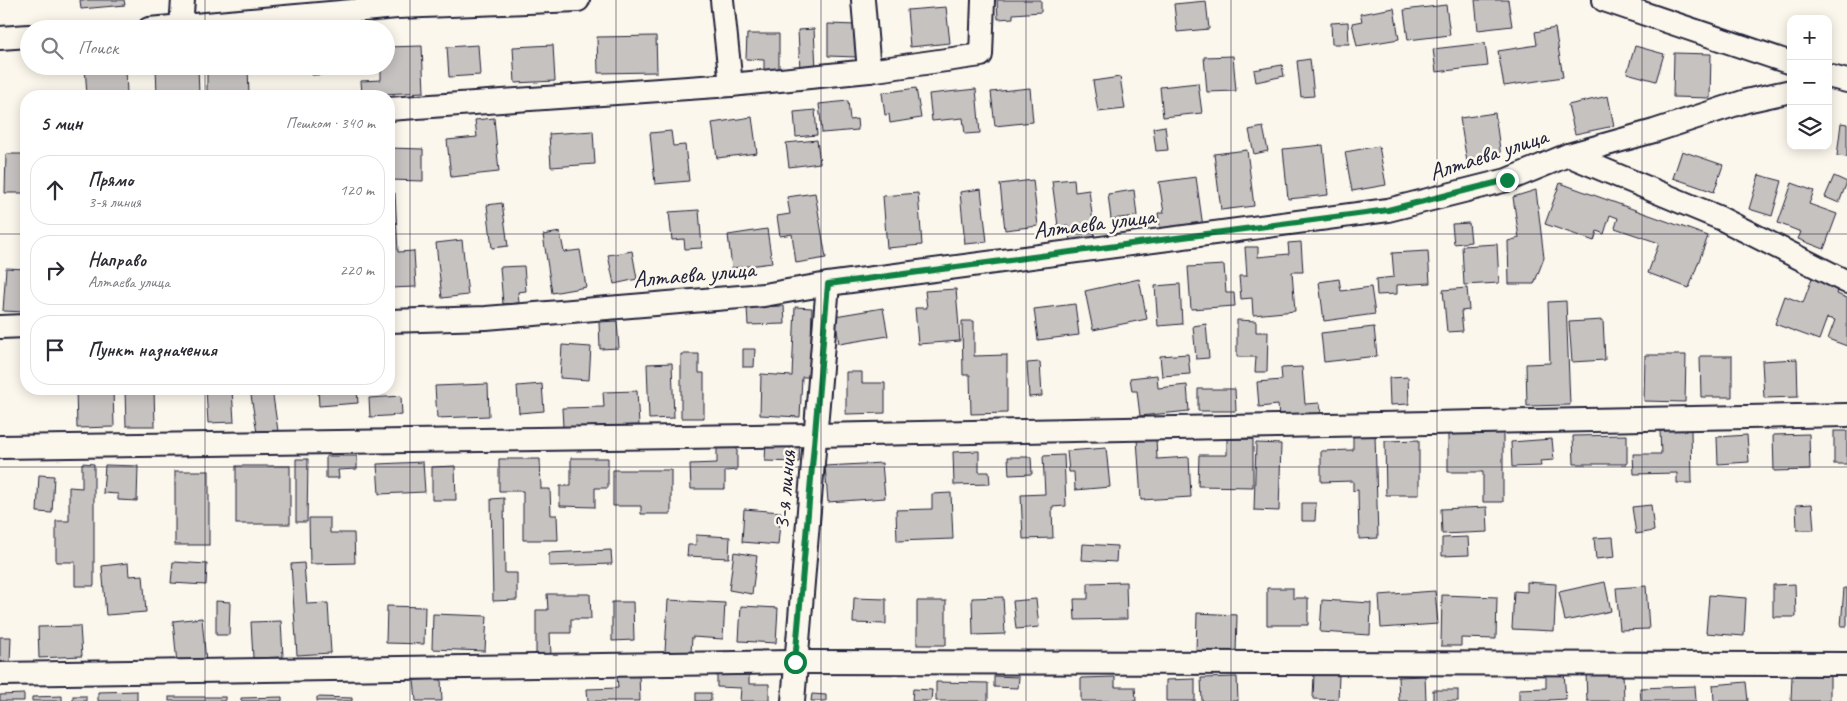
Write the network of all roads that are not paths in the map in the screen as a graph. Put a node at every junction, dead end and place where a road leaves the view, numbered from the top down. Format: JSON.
{"nodes":[{"id":1,"x":183,"y":0,"type":"edge"},
{"id":2,"x":578,"y":0,"type":"edge"},
{"id":3,"x":722,"y":0,"type":"edge"},
{"id":4,"x":863,"y":0,"type":"edge"},
{"id":5,"x":983,"y":0,"type":"edge"},
{"id":6,"x":1604,"y":0,"type":"edge"},
{"id":7,"x":398,"y":4,"type":"edge"},
{"id":8,"x":182,"y":20,"type":"edge"},
{"id":9,"x":247,"y":20,"type":"edge"},
{"id":10,"x":20,"y":37,"type":"edge"},
{"id":11,"x":0,"y":38,"type":"edge"},
{"id":12,"x":1787,"y":62,"type":"edge"},
{"id":13,"x":869,"y":71,"type":"junction"},
{"id":14,"x":731,"y":85,"type":"junction"},
{"id":15,"x":1787,"y":92,"type":"edge"},
{"id":16,"x":395,"y":109,"type":"edge"},
{"id":17,"x":1568,"y":155,"type":"junction"},
{"id":18,"x":1847,"y":282,"type":"edge"},
{"id":19,"x":828,"y":284,"type":"junction"},
{"id":20,"x":395,"y":321,"type":"edge"},
{"id":21,"x":20,"y":326,"type":"edge"},
{"id":22,"x":0,"y":327,"type":"edge"},
{"id":23,"x":1847,"y":415,"type":"edge"},
{"id":24,"x":815,"y":435,"type":"junction"},
{"id":25,"x":0,"y":447,"type":"edge"},
{"id":26,"x":795,"y":662,"type":"junction"},
{"id":27,"x":1847,"y":664,"type":"edge"},
{"id":28,"x":0,"y":674,"type":"edge"},
{"id":29,"x":792,"y":701,"type":"edge"}],
"edges":[{"from":1,"to":8,"type":"street"},
{"from":2,"to":7,"type":"street"},
{"from":3,"to":14,"type":"street"},
{"from":4,"to":13,"type":"street"},
{"from":5,"to":13,"type":"street"},
{"from":6,"to":12,"type":"street"},
{"from":7,"to":9,"type":"street"},
{"from":10,"to":11,"type":"street"},
{"from":13,"to":14,"type":"street"},
{"from":14,"to":16,"type":"street"},
{"from":15,"to":17,"type":"street","name":"Алтаева улица"},
{"from":17,"to":18,"type":"street"},
{"from":17,"to":19,"type":"street","name":"Алтаева улица"},
{"from":19,"to":20,"type":"street","name":"Алтаева улица"},
{"from":19,"to":24,"type":"street","name":"3-я линия"},
{"from":21,"to":22,"type":"street"},
{"from":23,"to":24,"type":"street"},
{"from":24,"to":25,"type":"street"},
{"from":24,"to":26,"type":"street","name":"3-я линия"},
{"from":26,"to":27,"type":"street"},
{"from":26,"to":28,"type":"street"},
{"from":26,"to":29,"type":"street","name":"3-я линия"}]}
